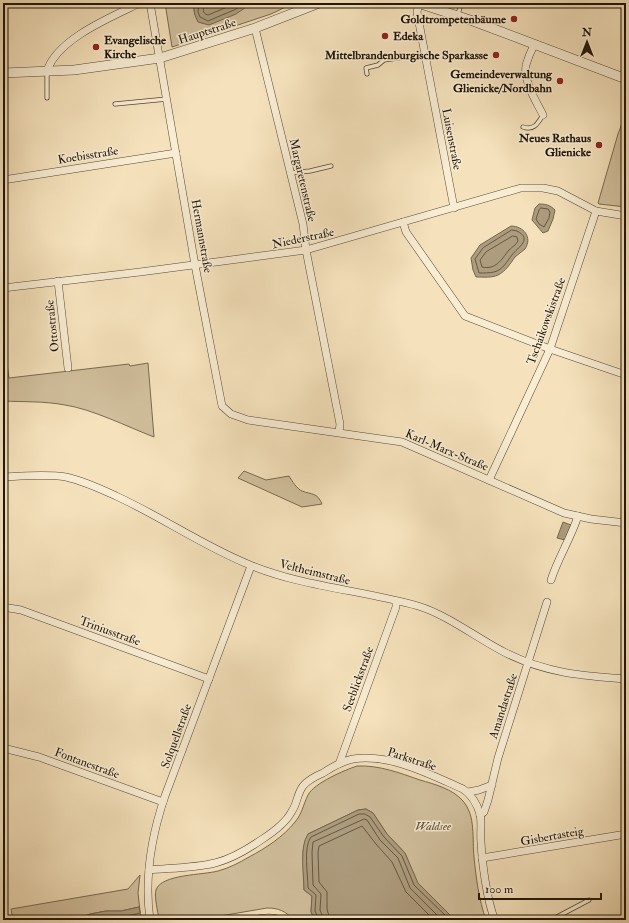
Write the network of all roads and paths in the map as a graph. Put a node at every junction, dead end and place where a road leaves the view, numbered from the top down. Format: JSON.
{"nodes":[{"id":1,"x":140,"y":3,"type":"edge"},
{"id":2,"x":150,"y":3,"type":"edge"},
{"id":3,"x":319,"y":3,"type":"edge"},
{"id":4,"x":419,"y":3,"type":"edge"},
{"id":5,"x":461,"y":3,"type":"edge"},
{"id":6,"x":458,"y":15,"type":"junction"},
{"id":7,"x":255,"y":28,"type":"junction"},
{"id":8,"x":534,"y":44,"type":"junction"},
{"id":9,"x":425,"y":54,"type":"junction"},
{"id":10,"x":160,"y":58,"type":"junction"},
{"id":11,"x":47,"y":72,"type":"junction"},
{"id":12,"x":3,"y":73,"type":"edge"},
{"id":13,"x":367,"y":74,"type":"dead end"},
{"id":14,"x":626,"y":79,"type":"edge"},
{"id":15,"x":47,"y":98,"type":"dead end"},
{"id":16,"x":167,"y":99,"type":"junction"},
{"id":17,"x":115,"y":104,"type":"dead end"},
{"id":18,"x":543,"y":115,"type":"joint"},
{"id":19,"x":524,"y":127,"type":"dead end"},
{"id":20,"x":176,"y":153,"type":"junction"},
{"id":21,"x":331,"y":166,"type":"dead end"},
{"id":22,"x":290,"y":173,"type":"junction"},
{"id":23,"x":3,"y":180,"type":"edge"},
{"id":24,"x":454,"y":208,"type":"junction"},
{"id":25,"x":596,"y":212,"type":"junction"},
{"id":26,"x":626,"y":216,"type":"edge"},
{"id":27,"x":403,"y":222,"type":"junction"},
{"id":28,"x":306,"y":250,"type":"junction"},
{"id":29,"x":195,"y":265,"type":"junction"},
{"id":30,"x":58,"y":281,"type":"junction"},
{"id":31,"x":3,"y":288,"type":"edge"},
{"id":32,"x":550,"y":349,"type":"junction"},
{"id":33,"x":68,"y":368,"type":"dead end"},
{"id":34,"x":626,"y":375,"type":"edge"},
{"id":35,"x":231,"y":414,"type":"joint"},
{"id":36,"x":339,"y":432,"type":"junction"},
{"id":37,"x":3,"y":477,"type":"edge"},
{"id":38,"x":489,"y":480,"type":"junction"},
{"id":39,"x":578,"y":516,"type":"junction"},
{"id":40,"x":626,"y":523,"type":"edge"},
{"id":41,"x":251,"y":566,"type":"junction"},
{"id":42,"x":551,"y":580,"type":"dead end"},
{"id":43,"x":396,"y":601,"type":"junction"},
{"id":44,"x":547,"y":602,"type":"dead end"},
{"id":45,"x":3,"y":607,"type":"edge"},
{"id":46,"x":528,"y":663,"type":"junction"},
{"id":47,"x":208,"y":679,"type":"junction"},
{"id":48,"x":626,"y":679,"type":"edge"},
{"id":49,"x":3,"y":748,"type":"edge"},
{"id":50,"x":339,"y":764,"type":"junction"},
{"id":51,"x":492,"y":785,"type":"junction"},
{"id":52,"x":468,"y":792,"type":"junction"},
{"id":53,"x":163,"y":802,"type":"junction"},
{"id":54,"x":480,"y":815,"type":"junction"},
{"id":55,"x":626,"y":834,"type":"edge"},
{"id":56,"x":482,"y":858,"type":"junction"},
{"id":57,"x":149,"y":870,"type":"junction"},
{"id":58,"x":589,"y":900,"type":"dead end"},
{"id":59,"x":150,"y":920,"type":"edge"},
{"id":60,"x":252,"y":920,"type":"edge"},
{"id":61,"x":280,"y":920,"type":"edge"},
{"id":62,"x":495,"y":920,"type":"edge"},
{"id":63,"x":551,"y":920,"type":"edge"}],
"edges":[{"from":1,"to":11,"type":"street"},
{"from":2,"to":10,"type":"street","name":"Hermannstraße"},
{"from":3,"to":7,"type":"street","name":"Hauptstraße"},
{"from":4,"to":6,"type":"street"},
{"from":4,"to":9,"type":"street","name":"Luisenstraße"},
{"from":5,"to":6,"type":"lane"},
{"from":6,"to":8,"type":"street"},
{"from":7,"to":10,"type":"street","name":"Hauptstraße"},
{"from":7,"to":22,"type":"street","name":"Margaretenstraße"},
{"from":8,"to":14,"type":"street"},
{"from":8,"to":18,"type":"street"},
{"from":9,"to":13,"type":"lane"},
{"from":9,"to":24,"type":"street","name":"Luisenstraße"},
{"from":10,"to":11,"type":"street","name":"Hauptstraße"},
{"from":10,"to":16,"type":"street","name":"Hermannstraße"},
{"from":11,"to":12,"type":"street","name":"Hauptstraße"},
{"from":11,"to":15,"type":"lane"},
{"from":16,"to":17,"type":"lane"},
{"from":16,"to":20,"type":"street","name":"Hermannstraße"},
{"from":18,"to":19,"type":"lane"},
{"from":20,"to":23,"type":"street","name":"Koebisstraße"},
{"from":20,"to":29,"type":"street","name":"Hermannstraße"},
{"from":21,"to":22,"type":"lane"},
{"from":22,"to":28,"type":"street","name":"Margaretenstraße"},
{"from":24,"to":25,"type":"street","name":"Niederstraße"},
{"from":24,"to":27,"type":"street","name":"Niederstraße"},
{"from":25,"to":26,"type":"street"},
{"from":25,"to":32,"type":"street","name":"Tschaikowskistraße"},
{"from":27,"to":28,"type":"street","name":"Niederstraße"},
{"from":27,"to":32,"type":"street"},
{"from":28,"to":29,"type":"street","name":"Niederstraße"},
{"from":28,"to":36,"type":"street","name":"Margaretenstraße"},
{"from":29,"to":30,"type":"street","name":"Niederstraße"},
{"from":29,"to":35,"type":"street","name":"Hermannstraße"},
{"from":30,"to":31,"type":"street","name":"Niederstraße"},
{"from":30,"to":33,"type":"street","name":"Ottostraße"},
{"from":32,"to":34,"type":"street"},
{"from":32,"to":38,"type":"street","name":"Tschaikowskistraße"},
{"from":35,"to":36,"type":"street","name":"Karl-Marx-Straße"},
{"from":36,"to":38,"type":"street","name":"Karl-Marx-Straße"},
{"from":37,"to":41,"type":"street","name":"Veltheimstraße"},
{"from":38,"to":39,"type":"street","name":"Karl-Marx-Straße"},
{"from":39,"to":40,"type":"street","name":"Karl-Marx-Straße"},
{"from":39,"to":42,"type":"street"},
{"from":41,"to":43,"type":"street","name":"Veltheimstraße"},
{"from":41,"to":47,"type":"street","name":"Solquellstraße"},
{"from":43,"to":46,"type":"street","name":"Veltheimstraße"},
{"from":43,"to":50,"type":"street","name":"Seeblickstraße"},
{"from":44,"to":46,"type":"street","name":"Amandastraße"},
{"from":45,"to":47,"type":"street","name":"Triniusstraße"},
{"from":46,"to":48,"type":"street","name":"Veltheimstraße"},
{"from":46,"to":51,"type":"street","name":"Amandastraße"},
{"from":47,"to":53,"type":"street","name":"Solquellstraße"},
{"from":49,"to":53,"type":"street","name":"Fontanestraße"},
{"from":50,"to":52,"type":"street","name":"Parkstraße"},
{"from":50,"to":57,"type":"street","name":"Parkstraße"},
{"from":51,"to":52,"type":"street"},
{"from":51,"to":54,"type":"street","name":"Amandastraße"},
{"from":52,"to":54,"type":"street"},
{"from":53,"to":57,"type":"street","name":"Solquellstraße"},
{"from":54,"to":56,"type":"street"},
{"from":55,"to":56,"type":"street","name":"Gisbertasteig"},
{"from":56,"to":62,"type":"street"},
{"from":57,"to":59,"type":"street","name":"Solquellstraße"},
{"from":58,"to":63,"type":"lane"},
{"from":60,"to":61,"type":"street"}]}
